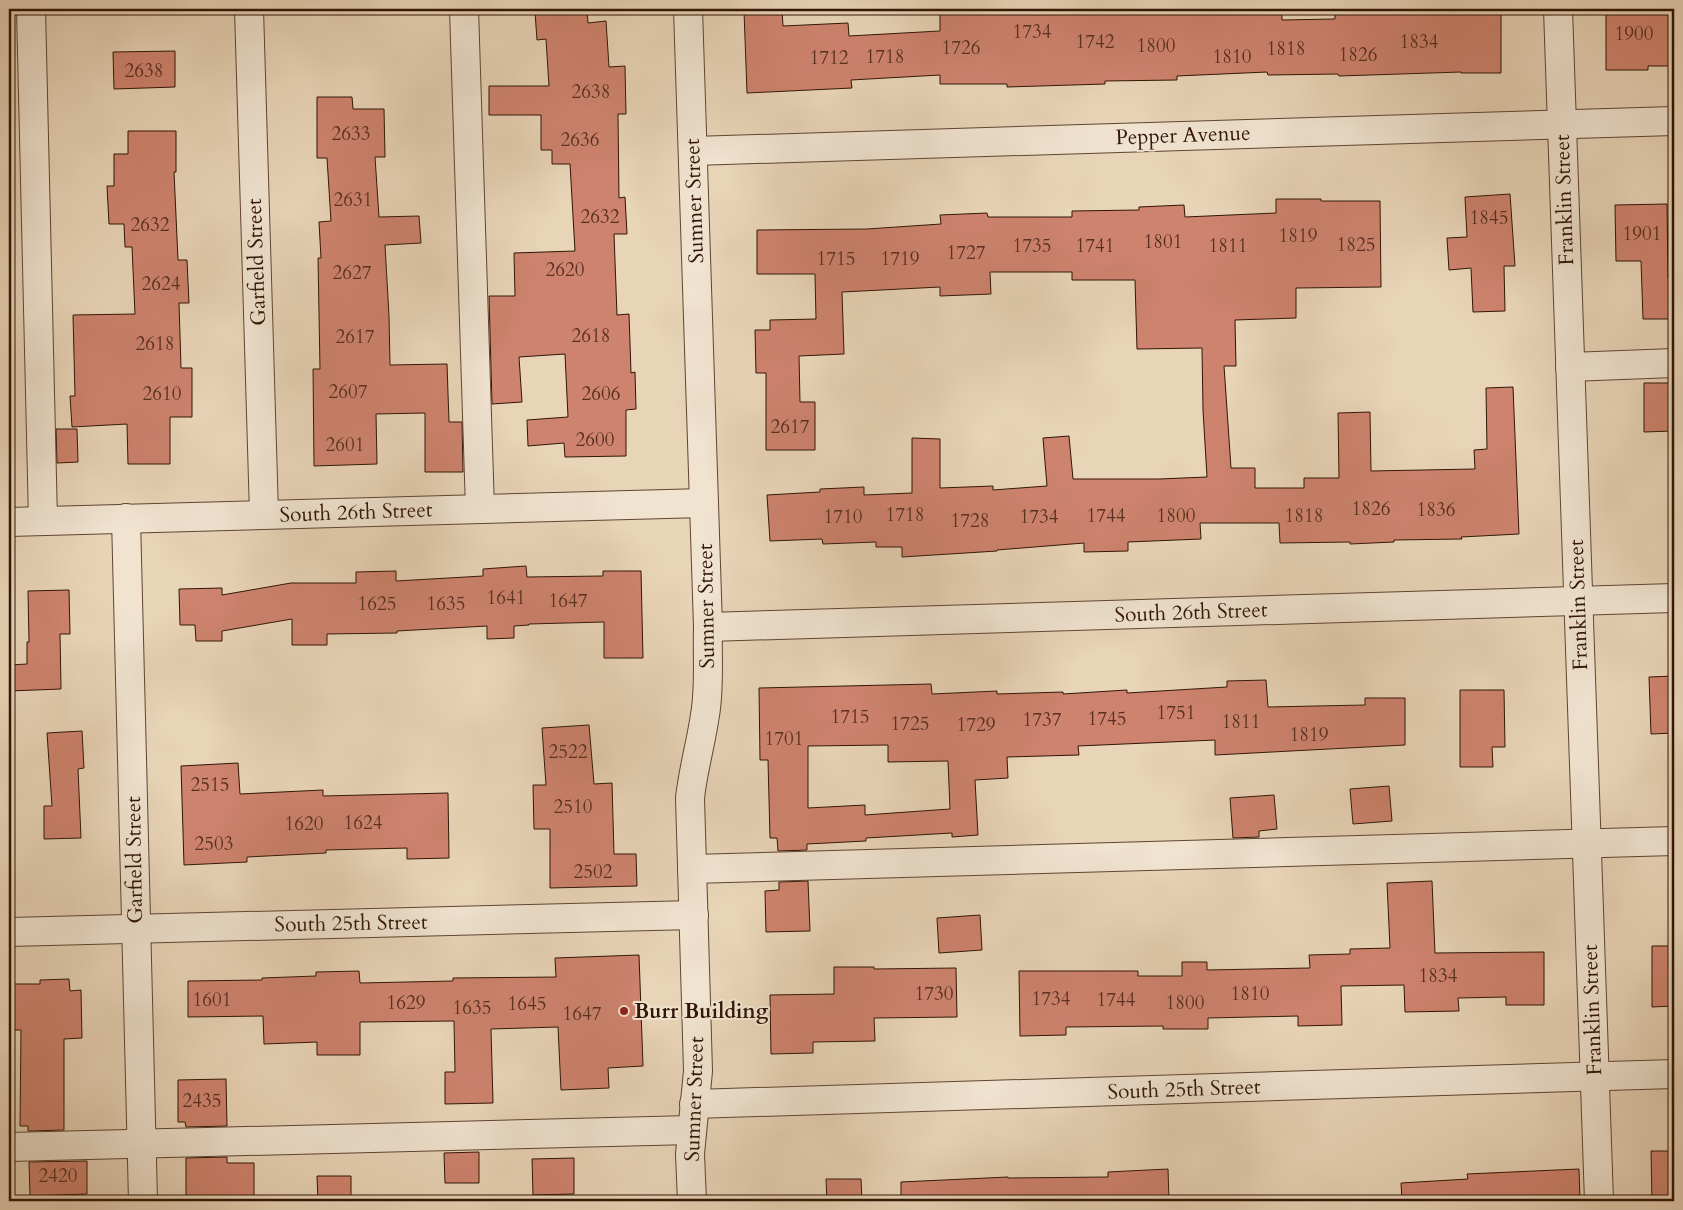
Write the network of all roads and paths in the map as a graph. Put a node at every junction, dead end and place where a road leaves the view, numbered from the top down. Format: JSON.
{"nodes":[{"id":1,"x":31,"y":9,"type":"edge"},
{"id":2,"x":249,"y":9,"type":"edge"},
{"id":3,"x":464,"y":9,"type":"edge"},
{"id":4,"x":688,"y":9,"type":"edge"},
{"id":5,"x":1558,"y":9,"type":"edge"},
{"id":6,"x":1674,"y":120,"type":"edge"},
{"id":7,"x":1562,"y":124,"type":"junction"},
{"id":8,"x":692,"y":151,"type":"junction"},
{"id":9,"x":1674,"y":363,"type":"edge"},
{"id":10,"x":1570,"y":367,"type":"junction"},
{"id":11,"x":704,"y":503,"type":"junction"},
{"id":12,"x":480,"y":508,"type":"junction"},
{"id":13,"x":264,"y":514,"type":"junction"},
{"id":14,"x":126,"y":518,"type":"junction"},
{"id":15,"x":43,"y":520,"type":"junction"},
{"id":16,"x":9,"y":522,"type":"edge"},
{"id":17,"x":1674,"y":598,"type":"edge"},
{"id":18,"x":1578,"y":600,"type":"junction"},
{"id":19,"x":708,"y":627,"type":"junction"},
{"id":20,"x":1674,"y":841,"type":"edge"},
{"id":21,"x":1587,"y":844,"type":"junction"},
{"id":22,"x":692,"y":869,"type":"junction"},
{"id":23,"x":694,"y":915,"type":"junction"},
{"id":24,"x":136,"y":928,"type":"junction"},
{"id":25,"x":9,"y":932,"type":"edge"},
{"id":26,"x":1674,"y":1074,"type":"edge"},
{"id":27,"x":1595,"y":1076,"type":"junction"},
{"id":28,"x":693,"y":1117,"type":"junction"},
{"id":29,"x":142,"y":1143,"type":"junction"},
{"id":30,"x":9,"y":1147,"type":"edge"},
{"id":31,"x":143,"y":1201,"type":"edge"},
{"id":32,"x":692,"y":1201,"type":"edge"},
{"id":33,"x":1599,"y":1201,"type":"edge"}],
"edges":[{"from":1,"to":15,"type":"street"},
{"from":2,"to":13,"type":"street","name":"Garfield Street"},
{"from":3,"to":12,"type":"street"},
{"from":4,"to":8,"type":"street","name":"Sumner Street"},
{"from":5,"to":7,"type":"street","name":"Franklin Street"},
{"from":6,"to":7,"type":"street","name":"Pepper Avenue"},
{"from":7,"to":8,"type":"street","name":"Pepper Avenue"},
{"from":7,"to":10,"type":"street","name":"Franklin Street"},
{"from":8,"to":11,"type":"street","name":"Sumner Street"},
{"from":9,"to":10,"type":"street"},
{"from":10,"to":18,"type":"street","name":"Franklin Street"},
{"from":11,"to":12,"type":"street","name":"South 26th Street"},
{"from":11,"to":19,"type":"street","name":"Sumner Street"},
{"from":12,"to":13,"type":"street","name":"South 26th Street"},
{"from":13,"to":14,"type":"street","name":"South 26th Street"},
{"from":14,"to":15,"type":"street","name":"South 26th Street"},
{"from":14,"to":24,"type":"street","name":"Garfield Street"},
{"from":15,"to":16,"type":"street","name":"South 26th Street"},
{"from":17,"to":18,"type":"street","name":"South 26th Street"},
{"from":18,"to":19,"type":"street","name":"South 26th Street"},
{"from":18,"to":21,"type":"street","name":"Franklin Street"},
{"from":19,"to":22,"type":"street","name":"Sumner Street"},
{"from":20,"to":21,"type":"street"},
{"from":21,"to":22,"type":"street"},
{"from":21,"to":27,"type":"street","name":"Franklin Street"},
{"from":22,"to":23,"type":"street","name":"Sumner Street"},
{"from":23,"to":24,"type":"street","name":"South 25th Street"},
{"from":23,"to":28,"type":"street","name":"Sumner Street"},
{"from":24,"to":25,"type":"street","name":"South 25th Street"},
{"from":24,"to":29,"type":"street","name":"Garfield Street"},
{"from":26,"to":27,"type":"street","name":"South 25th Street"},
{"from":27,"to":28,"type":"street","name":"South 25th Street"},
{"from":27,"to":33,"type":"street","name":"Franklin Street"},
{"from":28,"to":29,"type":"street","name":"South 25th Street"},
{"from":28,"to":32,"type":"street","name":"Sumner Street"},
{"from":29,"to":30,"type":"street","name":"South 25th Street"},
{"from":29,"to":31,"type":"street","name":"Garfield Street"}]}
